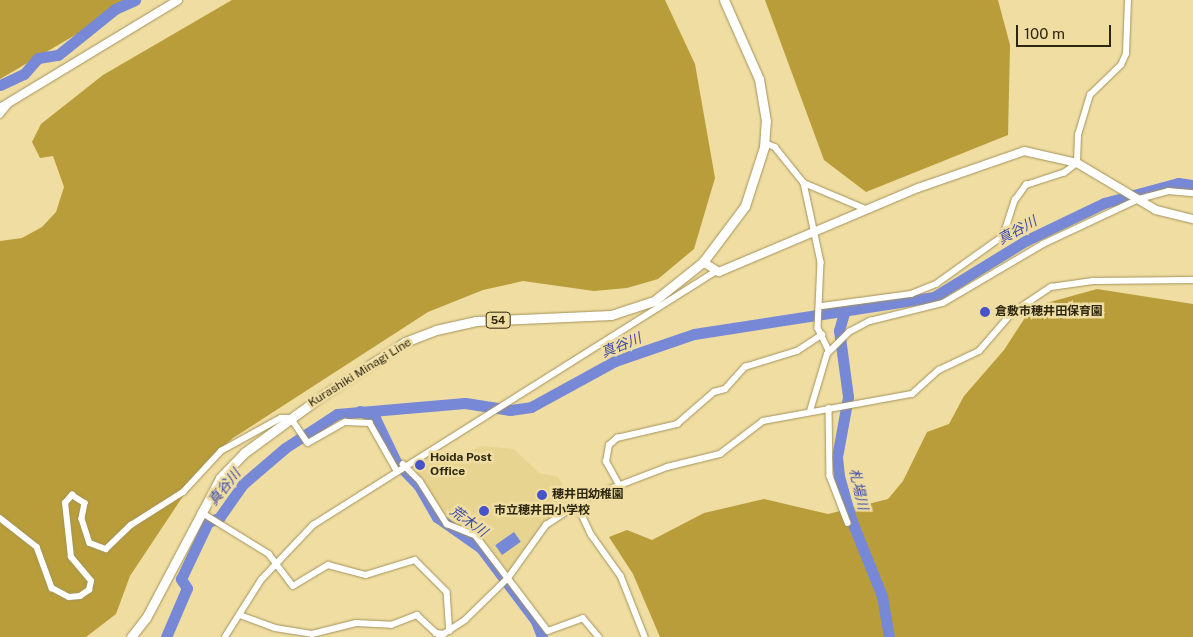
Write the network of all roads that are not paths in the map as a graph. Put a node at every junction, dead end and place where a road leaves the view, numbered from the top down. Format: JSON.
{"nodes":[{"id":1,"x":178,"y":0,"type":"edge"},
{"id":2,"x":724,"y":0,"type":"edge"},
{"id":3,"x":1128,"y":0,"type":"edge"},
{"id":4,"x":11,"y":102,"type":"junction"},
{"id":5,"x":0,"y":108,"type":"edge"},
{"id":6,"x":0,"y":115,"type":"edge"},
{"id":7,"x":765,"y":143,"type":"junction"},
{"id":8,"x":1077,"y":164,"type":"junction"},
{"id":9,"x":804,"y":184,"type":"junction"},
{"id":10,"x":1193,"y":193,"type":"edge"},
{"id":11,"x":1138,"y":198,"type":"junction"},
{"id":12,"x":870,"y":210,"type":"junction"},
{"id":13,"x":1193,"y":219,"type":"edge"},
{"id":14,"x":815,"y":232,"type":"junction"},
{"id":15,"x":703,"y":262,"type":"junction"},
{"id":16,"x":714,"y":272,"type":"junction"},
{"id":17,"x":1193,"y":280,"type":"edge"},
{"id":18,"x":822,"y":306,"type":"junction"},
{"id":19,"x":822,"y":336,"type":"junction"},
{"id":20,"x":829,"y":351,"type":"junction"},
{"id":21,"x":830,"y":408,"type":"junction"},
{"id":22,"x":810,"y":411,"type":"junction"},
{"id":23,"x":293,"y":421,"type":"junction"},
{"id":24,"x":399,"y":467,"type":"junction"},
{"id":25,"x":620,"y":487,"type":"junction"},
{"id":26,"x":577,"y":504,"type":"junction"},
{"id":27,"x":203,"y":513,"type":"junction"},
{"id":28,"x":0,"y":518,"type":"edge"},
{"id":29,"x":848,"y":523,"type":"dead end"},
{"id":30,"x":274,"y":565,"type":"junction"},
{"id":31,"x":506,"y":580,"type":"junction"},
{"id":32,"x":240,"y":614,"type":"junction"},
{"id":33,"x":444,"y":634,"type":"edge"},
{"id":34,"x":131,"y":637,"type":"edge"},
{"id":35,"x":225,"y":637,"type":"edge"},
{"id":36,"x":599,"y":637,"type":"edge"},
{"id":37,"x":644,"y":637,"type":"edge"}],
"edges":[{"from":1,"to":4,"type":"street"},
{"from":2,"to":7,"type":"main road","name":"Kurashiki Minagi Line","number":"54"},
{"from":3,"to":8,"type":"street"},
{"from":4,"to":5,"type":"street"},
{"from":4,"to":6,"type":"street"},
{"from":7,"to":9,"type":"street"},
{"from":7,"to":15,"type":"main road","name":"Kurashiki Minagi Line","number":"54"},
{"from":8,"to":11,"type":"street"},
{"from":8,"to":12,"type":"street"},
{"from":8,"to":18,"type":"street"},
{"from":9,"to":12,"type":"street"},
{"from":9,"to":14,"type":"street"},
{"from":10,"to":11,"type":"street"},
{"from":11,"to":13,"type":"street"},
{"from":11,"to":20,"type":"street"},
{"from":12,"to":14,"type":"street"},
{"from":14,"to":16,"type":"street"},
{"from":14,"to":18,"type":"street"},
{"from":15,"to":16,"type":"street"},
{"from":15,"to":23,"type":"main road","name":"Kurashiki Minagi Line","number":"54"},
{"from":16,"to":24,"type":"street"},
{"from":17,"to":21,"type":"street"},
{"from":18,"to":19,"type":"street"},
{"from":19,"to":20,"type":"street"},
{"from":19,"to":25,"type":"street"},
{"from":20,"to":22,"type":"street"},
{"from":21,"to":22,"type":"street"},
{"from":21,"to":29,"type":"street"},
{"from":22,"to":25,"type":"street"},
{"from":23,"to":24,"type":"street"},
{"from":23,"to":27,"type":"main road","name":"Kurashiki Minagi Line","number":"54"},
{"from":23,"to":28,"type":"street"},
{"from":24,"to":30,"type":"street"},
{"from":24,"to":31,"type":"street"},
{"from":25,"to":26,"type":"street"},
{"from":26,"to":31,"type":"street"},
{"from":26,"to":37,"type":"street"},
{"from":27,"to":30,"type":"street"},
{"from":27,"to":34,"type":"main road","name":"Kurashiki Minagi Line","number":"54"},
{"from":30,"to":32,"type":"street"},
{"from":30,"to":33,"type":"street"},
{"from":31,"to":33,"type":"street"},
{"from":31,"to":36,"type":"street"},
{"from":32,"to":33,"type":"street"},
{"from":32,"to":35,"type":"street"}]}
